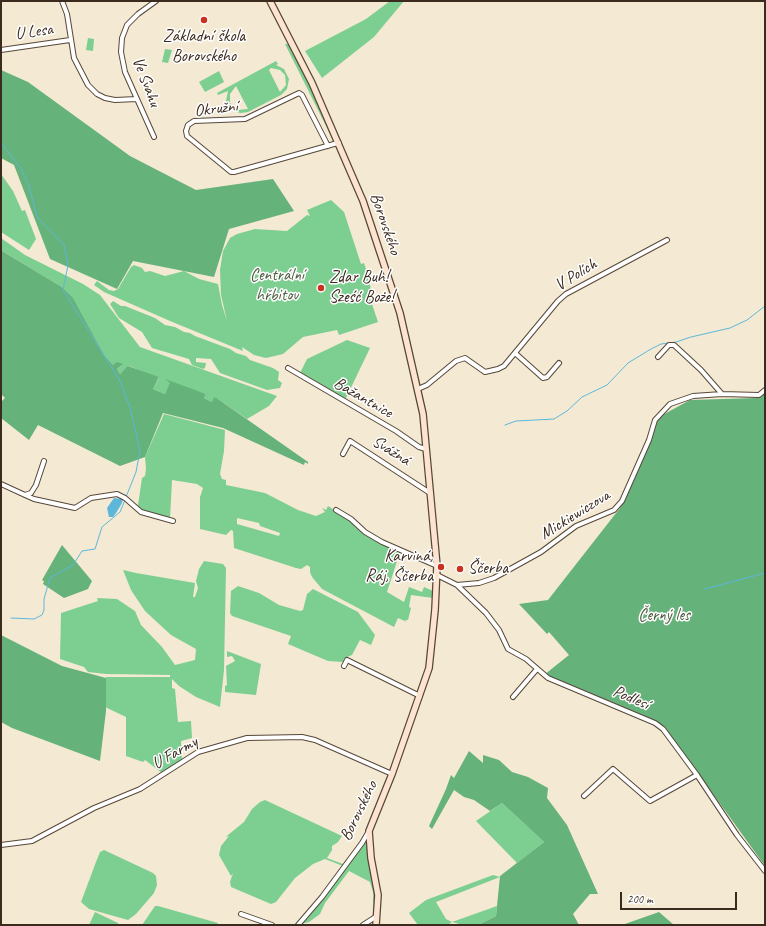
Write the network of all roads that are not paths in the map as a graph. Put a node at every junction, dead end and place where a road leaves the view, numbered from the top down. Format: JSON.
{"nodes":[{"id":1,"x":62,"y":1,"type":"edge"},
{"id":2,"x":156,"y":1,"type":"edge"},
{"id":3,"x":270,"y":1,"type":"edge"},
{"id":4,"x":70,"y":40,"type":"junction"},
{"id":5,"x":1,"y":50,"type":"edge"},
{"id":6,"x":137,"y":99,"type":"junction"},
{"id":7,"x":154,"y":137,"type":"dead end"},
{"id":8,"x":339,"y":143,"type":"junction"},
{"id":9,"x":328,"y":146,"type":"junction"},
{"id":10,"x":667,"y":240,"type":"dead end"},
{"id":11,"x":515,"y":353,"type":"junction"},
{"id":12,"x":658,"y":357,"type":"dead end"},
{"id":13,"x":559,"y":364,"type":"dead end"},
{"id":14,"x":288,"y":368,"type":"dead end"},
{"id":15,"x":418,"y":389,"type":"junction"},
{"id":16,"x":765,"y":390,"type":"edge"},
{"id":17,"x":722,"y":394,"type":"junction"},
{"id":18,"x":426,"y":449,"type":"junction"},
{"id":19,"x":343,"y":454,"type":"dead end"},
{"id":20,"x":44,"y":461,"type":"dead end"},
{"id":21,"x":1,"y":484,"type":"edge"},
{"id":22,"x":430,"y":493,"type":"junction"},
{"id":23,"x":25,"y":495,"type":"junction"},
{"id":24,"x":336,"y":510,"type":"dead end"},
{"id":25,"x":173,"y":521,"type":"dead end"},
{"id":26,"x":437,"y":566,"type":"junction"},
{"id":27,"x":437,"y":575,"type":"junction"},
{"id":28,"x":457,"y":585,"type":"junction"},
{"id":29,"x":344,"y":666,"type":"dead end"},
{"id":30,"x":537,"y":669,"type":"junction"},
{"id":31,"x":420,"y":696,"type":"junction"},
{"id":32,"x":513,"y":697,"type":"dead end"},
{"id":33,"x":392,"y":774,"type":"junction"},
{"id":34,"x":697,"y":775,"type":"junction"},
{"id":35,"x":584,"y":796,"type":"dead end"},
{"id":36,"x":367,"y":841,"type":"junction"},
{"id":37,"x":1,"y":845,"type":"edge"},
{"id":38,"x":765,"y":871,"type":"edge"},
{"id":39,"x":241,"y":914,"type":"dead end"},
{"id":40,"x":377,"y":916,"type":"junction"},
{"id":41,"x":272,"y":925,"type":"edge"},
{"id":42,"x":298,"y":925,"type":"edge"},
{"id":43,"x":363,"y":925,"type":"edge"},
{"id":44,"x":376,"y":925,"type":"edge"}],
"edges":[{"from":1,"to":4,"type":"street","name":"U Lesa"},
{"from":2,"to":6,"type":"street","name":"Ve Svahu"},
{"from":3,"to":8,"type":"main road","name":"Borovského"},
{"from":4,"to":5,"type":"street","name":"U Lesa"},
{"from":4,"to":6,"type":"street","name":"U Lesa"},
{"from":6,"to":7,"type":"street","name":"Ve Svahu"},
{"from":8,"to":9,"type":"street","name":"Okružní"},
{"from":8,"to":15,"type":"main road","name":"Borovského"},
{"from":9,"to":9,"type":"street","name":"Okružní"},
{"from":10,"to":11,"type":"street","name":"V Polích"},
{"from":11,"to":13,"type":"street"},
{"from":11,"to":15,"type":"street","name":"V Polích"},
{"from":12,"to":17,"type":"street"},
{"from":14,"to":18,"type":"street","name":"Bažantnice"},
{"from":15,"to":18,"type":"main road","name":"Borovského"},
{"from":16,"to":17,"type":"street","name":"Mickiewiczova"},
{"from":17,"to":28,"type":"street","name":"Mickiewiczova"},
{"from":18,"to":22,"type":"main road","name":"Borovského"},
{"from":19,"to":22,"type":"street","name":"Svážná"},
{"from":20,"to":23,"type":"street"},
{"from":21,"to":23,"type":"street"},
{"from":22,"to":26,"type":"main road","name":"Borovského"},
{"from":23,"to":25,"type":"street"},
{"from":24,"to":26,"type":"street"},
{"from":26,"to":27,"type":"main road","name":"Borovského"},
{"from":27,"to":28,"type":"street"},
{"from":27,"to":31,"type":"main road","name":"Borovského"},
{"from":28,"to":30,"type":"street","name":"Podlesí"},
{"from":29,"to":31,"type":"street"},
{"from":30,"to":32,"type":"street"},
{"from":30,"to":34,"type":"street","name":"Podlesí"},
{"from":31,"to":33,"type":"main road","name":"Borovského"},
{"from":33,"to":36,"type":"main road","name":"Borovského"},
{"from":33,"to":37,"type":"street","name":"U Farmy"},
{"from":34,"to":35,"type":"street"},
{"from":34,"to":38,"type":"street","name":"Podlesí"},
{"from":36,"to":40,"type":"main road"},
{"from":36,"to":42,"type":"street","name":"Borovského"},
{"from":39,"to":41,"type":"street"},
{"from":40,"to":43,"type":"street"},
{"from":40,"to":44,"type":"main road"}]}
